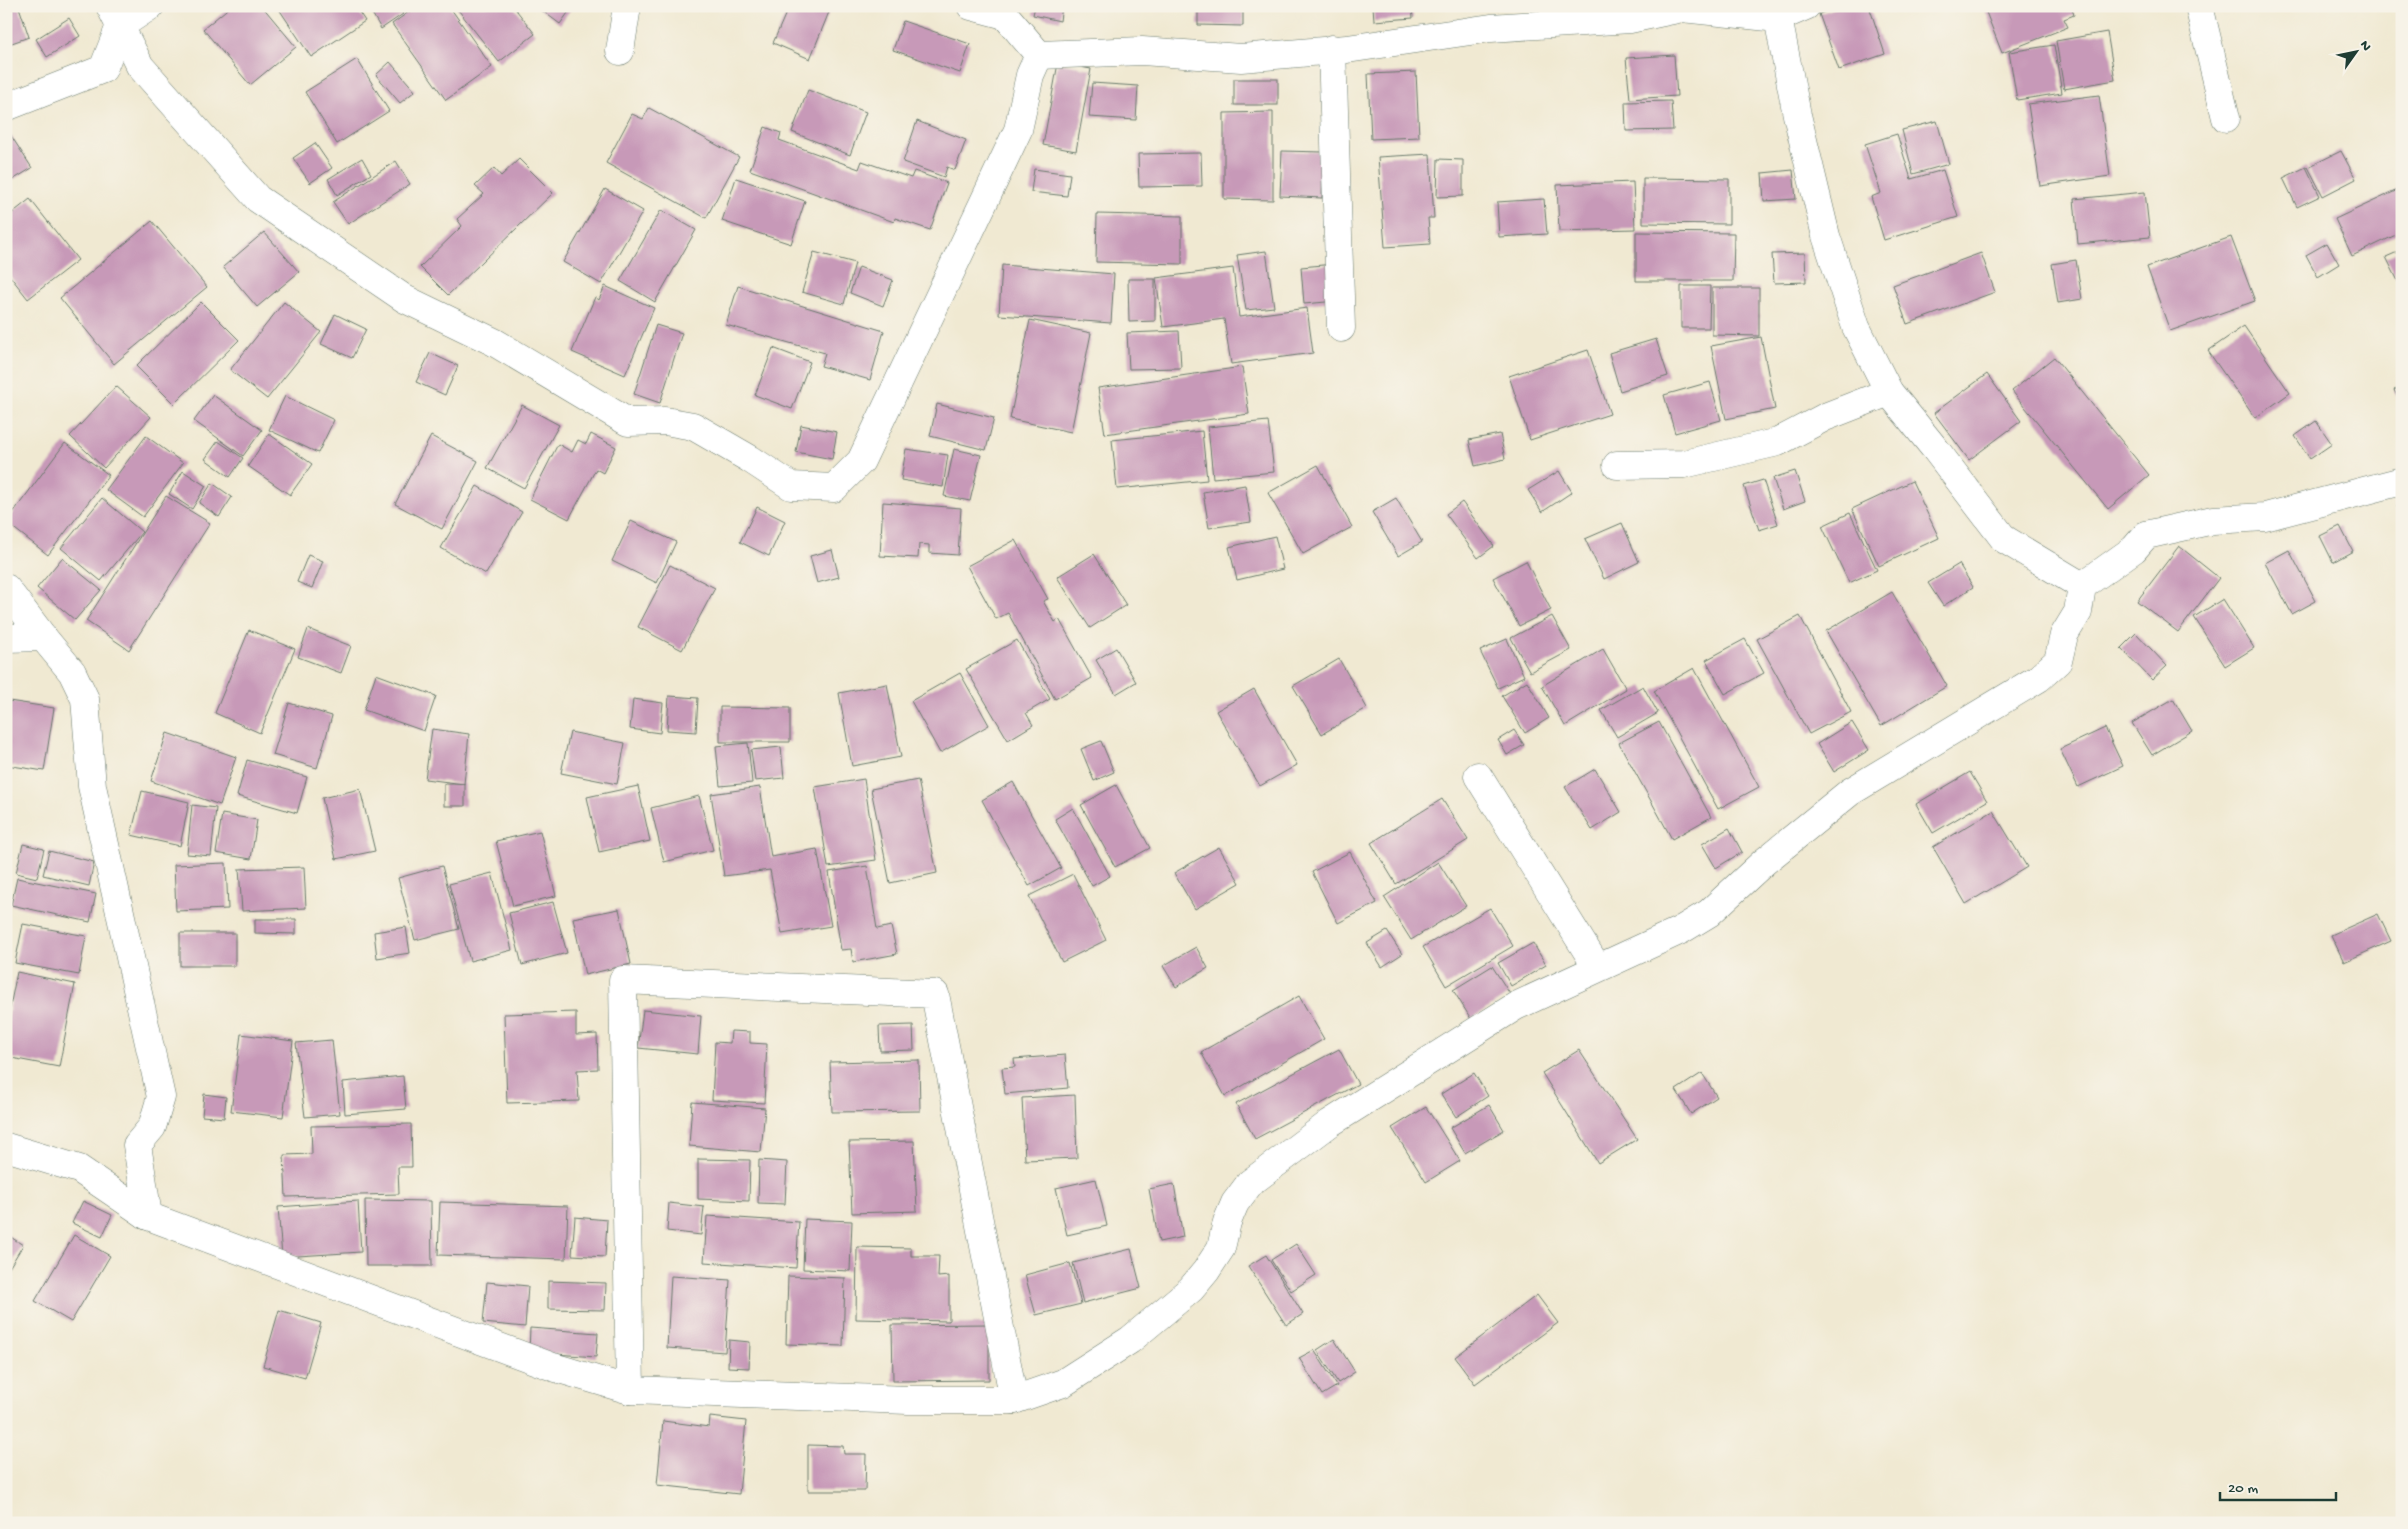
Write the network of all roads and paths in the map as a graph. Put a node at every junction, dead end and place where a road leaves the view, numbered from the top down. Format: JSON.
{"nodes":[{"id":1,"x":150,"y":6,"type":"edge"},
{"id":2,"x":627,"y":6,"type":"edge"},
{"id":3,"x":971,"y":6,"type":"edge"},
{"id":4,"x":1806,"y":6,"type":"edge"},
{"id":5,"x":2200,"y":6,"type":"edge"},
{"id":6,"x":1775,"y":12,"type":"edge"},
{"id":7,"x":115,"y":16,"type":"edge"},
{"id":8,"x":1332,"y":49,"type":"junction"},
{"id":9,"x":620,"y":51,"type":"dead end"},
{"id":10,"x":1039,"y":55,"type":"junction"},
{"id":11,"x":6,"y":106,"type":"edge"},
{"id":12,"x":2226,"y":118,"type":"dead end"},
{"id":13,"x":1341,"y":328,"type":"dead end"},
{"id":14,"x":1889,"y":392,"type":"junction"},
{"id":15,"x":1617,"y":465,"type":"dead end"},
{"id":16,"x":2402,"y":481,"type":"edge"},
{"id":17,"x":2082,"y":586,"type":"junction"},
{"id":18,"x":6,"y":588,"type":"edge"},
{"id":19,"x":42,"y":637,"type":"junction"},
{"id":20,"x":6,"y":638,"type":"edge"},
{"id":21,"x":1478,"y":776,"type":"dead end"},
{"id":22,"x":1597,"y":967,"type":"junction"},
{"id":23,"x":6,"y":1147,"type":"edge"},
{"id":24,"x":148,"y":1216,"type":"junction"},
{"id":25,"x":630,"y":1390,"type":"junction"},
{"id":26,"x":1014,"y":1400,"type":"junction"}],
"edges":[{"from":1,"to":7,"type":"street"},
{"from":2,"to":9,"type":"street"},
{"from":3,"to":10,"type":"street"},
{"from":4,"to":6,"type":"street"},
{"from":5,"to":12,"type":"street"},
{"from":6,"to":8,"type":"street"},
{"from":6,"to":14,"type":"street"},
{"from":7,"to":10,"type":"street"},
{"from":7,"to":11,"type":"street"},
{"from":8,"to":10,"type":"street"},
{"from":8,"to":13,"type":"street"},
{"from":14,"to":15,"type":"street"},
{"from":14,"to":17,"type":"street"},
{"from":16,"to":17,"type":"street"},
{"from":17,"to":22,"type":"street"},
{"from":18,"to":19,"type":"street"},
{"from":19,"to":20,"type":"street"},
{"from":19,"to":24,"type":"street"},
{"from":21,"to":22,"type":"street"},
{"from":22,"to":26,"type":"street"},
{"from":23,"to":24,"type":"street"},
{"from":24,"to":25,"type":"street"},
{"from":25,"to":26,"type":"street"},
{"from":25,"to":26,"type":"street"}]}
